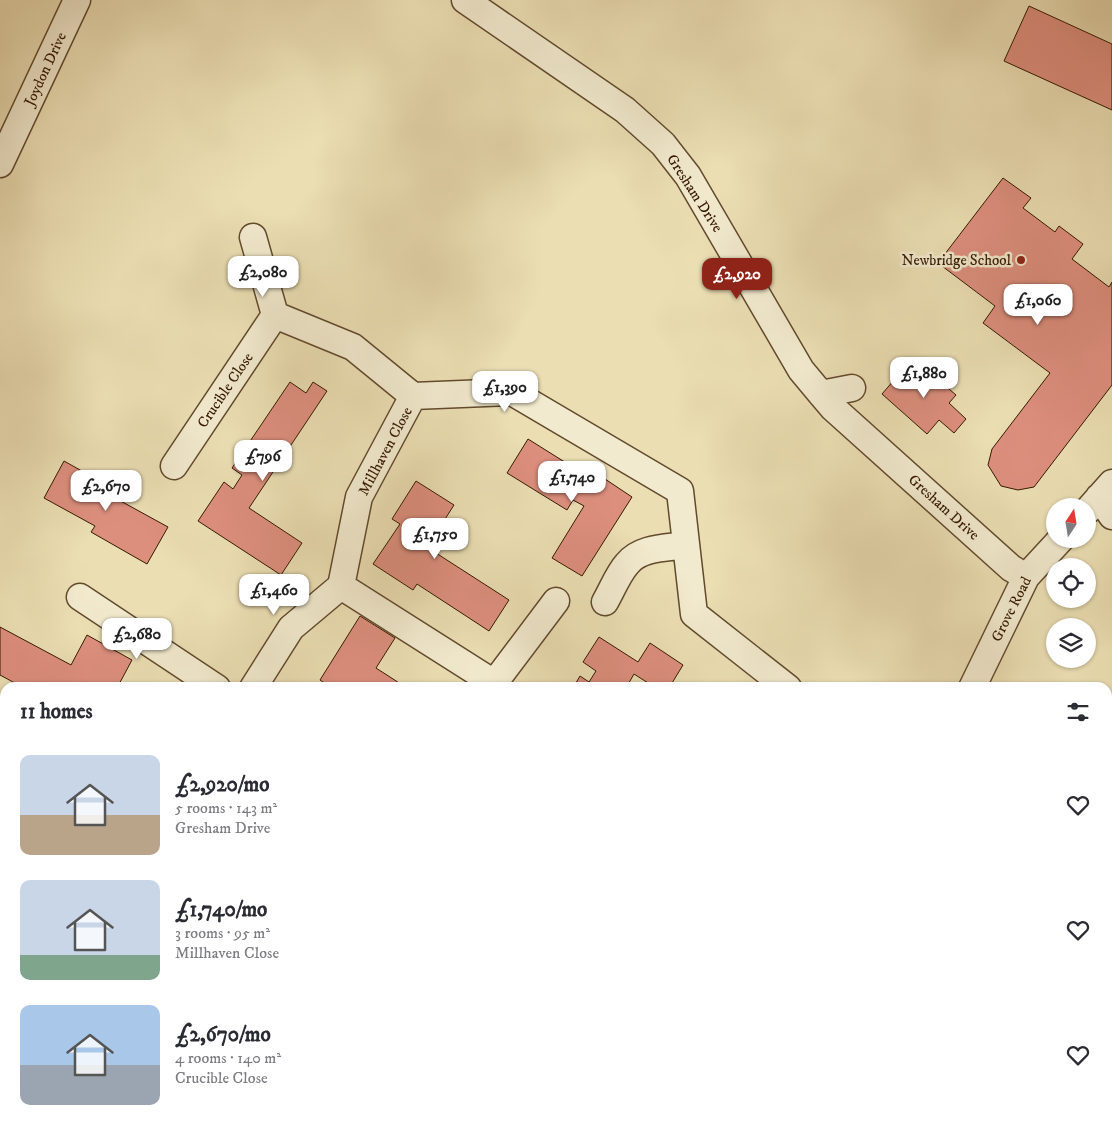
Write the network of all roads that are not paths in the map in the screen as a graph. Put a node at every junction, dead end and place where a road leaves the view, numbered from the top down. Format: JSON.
{"nodes":[{"id":1,"x":77,"y":0,"type":"edge"},
{"id":2,"x":466,"y":0,"type":"edge"},
{"id":3,"x":0,"y":164,"type":"edge"},
{"id":4,"x":253,"y":237,"type":"dead end"},
{"id":5,"x":275,"y":315,"type":"junction"},
{"id":6,"x":852,"y":388,"type":"dead end"},
{"id":7,"x":821,"y":394,"type":"junction"},
{"id":8,"x":414,"y":396,"type":"junction"},
{"id":9,"x":174,"y":466,"type":"dead end"},
{"id":10,"x":686,"y":545,"type":"junction"},
{"id":11,"x":1053,"y":548,"type":"edge"},
{"id":12,"x":1026,"y":577,"type":"junction"},
{"id":13,"x":341,"y":586,"type":"junction"},
{"id":14,"x":80,"y":597,"type":"dead end"},
{"id":15,"x":556,"y":601,"type":"dead end"},
{"id":16,"x":605,"y":602,"type":"dead end"},
{"id":17,"x":208,"y":682,"type":"edge"},
{"id":18,"x":257,"y":682,"type":"edge"},
{"id":19,"x":489,"y":682,"type":"edge"},
{"id":20,"x":497,"y":682,"type":"edge"},
{"id":21,"x":780,"y":682,"type":"edge"},
{"id":22,"x":975,"y":682,"type":"edge"}],
"edges":[{"from":1,"to":3,"type":"street","name":"Joydon Drive"},
{"from":2,"to":7,"type":"street","name":"Gresham Drive"},
{"from":4,"to":5,"type":"street"},
{"from":5,"to":8,"type":"street"},
{"from":5,"to":9,"type":"street","name":"Crucible Close"},
{"from":6,"to":7,"type":"street"},
{"from":7,"to":12,"type":"street","name":"Gresham Drive"},
{"from":8,"to":10,"type":"street","name":"Millhaven Close"},
{"from":8,"to":13,"type":"street","name":"Millhaven Close"},
{"from":10,"to":16,"type":"street"},
{"from":10,"to":21,"type":"street","name":"Millhaven Close"},
{"from":11,"to":12,"type":"street","name":"Grove Road"},
{"from":12,"to":22,"type":"street","name":"Grove Road"},
{"from":13,"to":18,"type":"street"},
{"from":13,"to":19,"type":"street"},
{"from":14,"to":17,"type":"street"},
{"from":15,"to":20,"type":"street"}]}
